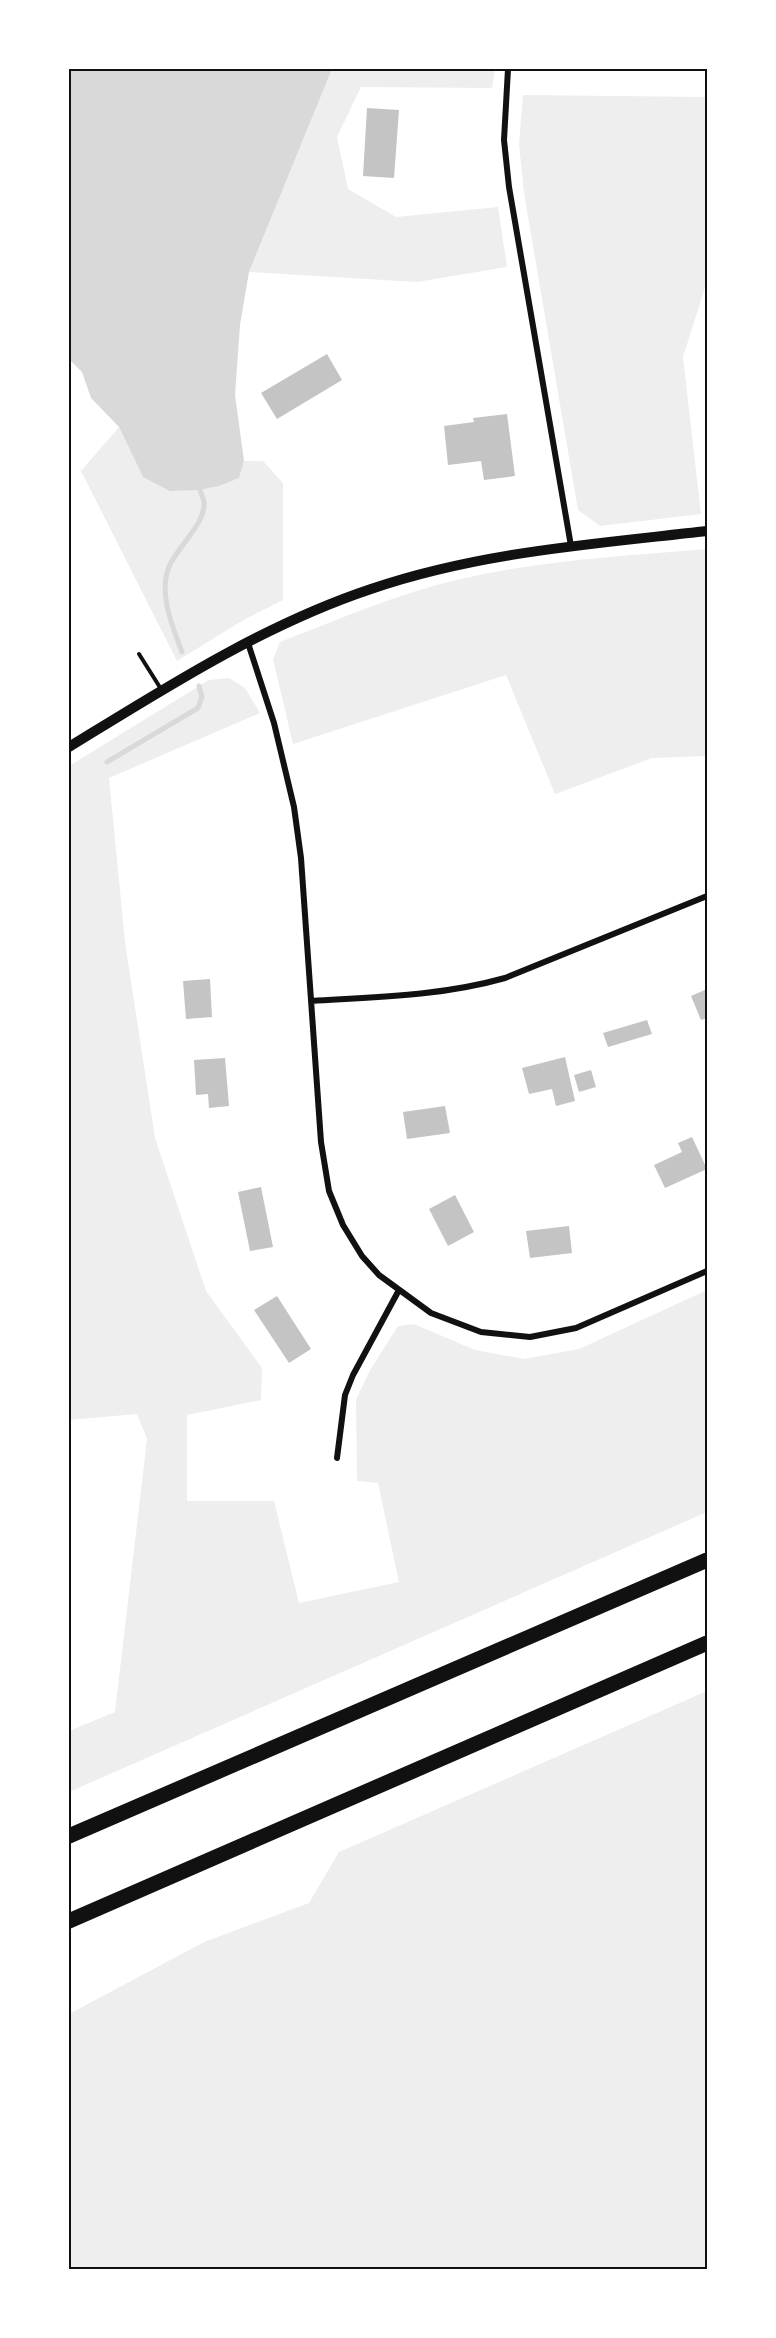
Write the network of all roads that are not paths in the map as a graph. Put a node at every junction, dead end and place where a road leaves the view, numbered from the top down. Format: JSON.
{"nodes":[{"id":1,"x":508,"y":69,"type":"edge"},
{"id":2,"x":707,"y":531,"type":"edge"},
{"id":3,"x":571,"y":546,"type":"junction"},
{"id":4,"x":248,"y":643,"type":"junction"},
{"id":5,"x":139,"y":654,"type":"dead end"},
{"id":6,"x":161,"y":690,"type":"junction"},
{"id":7,"x":69,"y":747,"type":"edge"},
{"id":8,"x":707,"y":896,"type":"edge"},
{"id":9,"x":312,"y":1001,"type":"junction"},
{"id":10,"x":707,"y":1271,"type":"edge"},
{"id":11,"x":399,"y":1290,"type":"junction"},
{"id":12,"x":337,"y":1458,"type":"dead end"},
{"id":13,"x":707,"y":1560,"type":"edge"},
{"id":14,"x":707,"y":1643,"type":"edge"},
{"id":15,"x":69,"y":1836,"type":"edge"},
{"id":16,"x":69,"y":1921,"type":"edge"}],
"edges":[{"from":1,"to":3,"type":"street"},
{"from":2,"to":3,"type":"street"},
{"from":3,"to":4,"type":"street"},
{"from":4,"to":6,"type":"street"},
{"from":4,"to":9,"type":"street"},
{"from":5,"to":6,"type":"lane"},
{"from":6,"to":7,"type":"street"},
{"from":8,"to":9,"type":"street"},
{"from":9,"to":11,"type":"street"},
{"from":10,"to":11,"type":"street"},
{"from":11,"to":12,"type":"street"},
{"from":13,"to":15,"type":"highway"},
{"from":14,"to":16,"type":"highway"}]}
